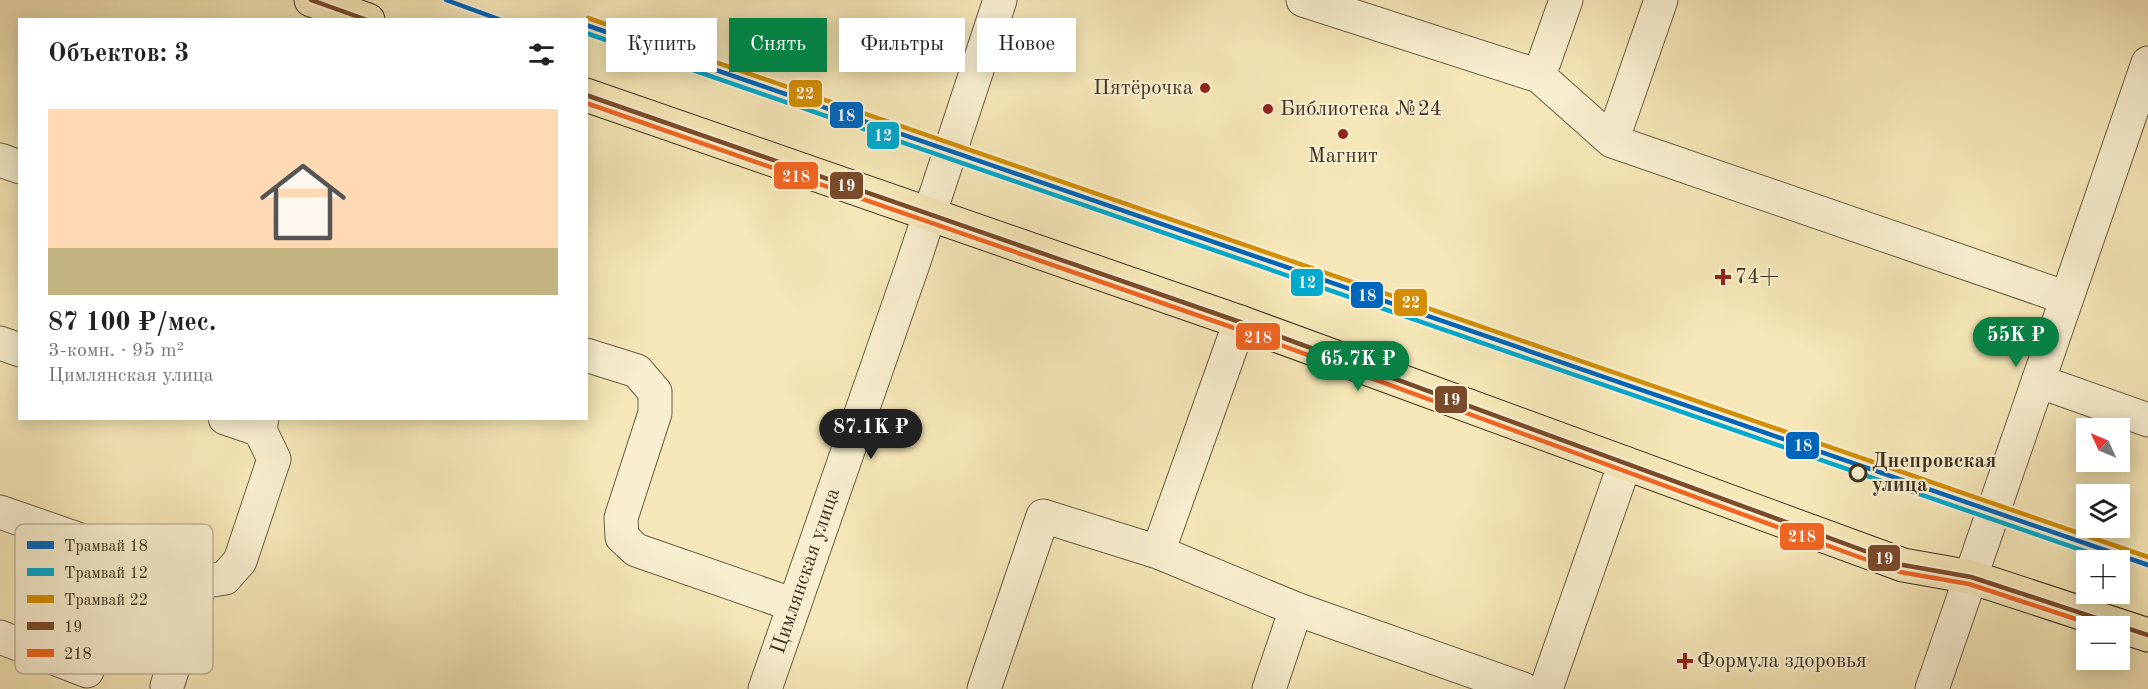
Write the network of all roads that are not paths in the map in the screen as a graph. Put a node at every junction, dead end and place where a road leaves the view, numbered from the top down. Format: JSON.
{"nodes":[{"id":1,"x":311,"y":0,"type":"edge"},
{"id":2,"x":1000,"y":0,"type":"edge"},
{"id":3,"x":1303,"y":0,"type":"edge"},
{"id":4,"x":1566,"y":0,"type":"edge"},
{"id":5,"x":1661,"y":0,"type":"edge"},
{"id":6,"x":362,"y":18,"type":"edge"},
{"id":7,"x":2148,"y":63,"type":"edge"},
{"id":8,"x":1539,"y":76,"type":"junction"},
{"id":9,"x":588,"y":96,"type":"edge"},
{"id":10,"x":2143,"y":97,"type":"edge"},
{"id":11,"x":1612,"y":141,"type":"junction"},
{"id":12,"x":0,"y":160,"type":"edge"},
{"id":13,"x":18,"y":166,"type":"edge"},
{"id":14,"x":930,"y":214,"type":"junction"},
{"id":15,"x":2067,"y":298,"type":"junction"},
{"id":16,"x":1240,"y":322,"type":"junction"},
{"id":17,"x":0,"y":343,"type":"edge"},
{"id":18,"x":18,"y":349,"type":"edge"},
{"id":19,"x":588,"y":356,"type":"edge"},
{"id":20,"x":2038,"y":381,"type":"junction"},
{"id":21,"x":237,"y":420,"type":"edge"},
{"id":22,"x":2148,"y":420,"type":"edge"},
{"id":23,"x":261,"y":424,"type":"edge"},
{"id":24,"x":1625,"y":463,"type":"junction"},
{"id":25,"x":0,"y":512,"type":"edge"},
{"id":26,"x":34,"y":524,"type":"edge"},
{"id":27,"x":1158,"y":552,"type":"junction"},
{"id":28,"x":1971,"y":577,"type":"junction"},
{"id":29,"x":213,"y":580,"type":"edge"},
{"id":30,"x":794,"y":605,"type":"junction"},
{"id":31,"x":1296,"y":609,"type":"junction"},
{"id":32,"x":2148,"y":635,"type":"edge"},
{"id":33,"x":0,"y":637,"type":"edge"},
{"id":34,"x":15,"y":643,"type":"edge"},
{"id":35,"x":171,"y":674,"type":"edge"},
{"id":36,"x":167,"y":686,"type":"dead end"},
{"id":37,"x":765,"y":689,"type":"edge"},
{"id":38,"x":984,"y":689,"type":"edge"},
{"id":39,"x":1269,"y":689,"type":"edge"},
{"id":40,"x":1523,"y":689,"type":"edge"},
{"id":41,"x":1546,"y":689,"type":"edge"},
{"id":42,"x":1932,"y":689,"type":"edge"}],
"edges":[{"from":1,"to":6,"type":"main road"},
{"from":2,"to":14,"type":"street","name":"Цимлянская улица"},
{"from":3,"to":8,"type":"street"},
{"from":4,"to":8,"type":"street"},
{"from":5,"to":11,"type":"street"},
{"from":7,"to":10,"type":"street"},
{"from":8,"to":11,"type":"street"},
{"from":9,"to":14,"type":"main road"},
{"from":10,"to":15,"type":"street"},
{"from":11,"to":15,"type":"street"},
{"from":12,"to":13,"type":"street"},
{"from":14,"to":16,"type":"main road"},
{"from":14,"to":30,"type":"street","name":"Цимлянская улица"},
{"from":15,"to":20,"type":"street"},
{"from":16,"to":24,"type":"main road"},
{"from":16,"to":27,"type":"street"},
{"from":17,"to":18,"type":"street"},
{"from":19,"to":30,"type":"street"},
{"from":20,"to":22,"type":"street"},
{"from":20,"to":28,"type":"street"},
{"from":21,"to":23,"type":"street"},
{"from":23,"to":29,"type":"street"},
{"from":24,"to":28,"type":"main road"},
{"from":24,"to":41,"type":"street"},
{"from":25,"to":26,"type":"street"},
{"from":27,"to":31,"type":"street"},
{"from":27,"to":38,"type":"street"},
{"from":28,"to":32,"type":"main road"},
{"from":28,"to":42,"type":"street"},
{"from":30,"to":37,"type":"street","name":"Цимлянская улица"},
{"from":31,"to":39,"type":"street"},
{"from":31,"to":40,"type":"street"},
{"from":33,"to":34,"type":"street"},
{"from":35,"to":36,"type":"street"}]}
